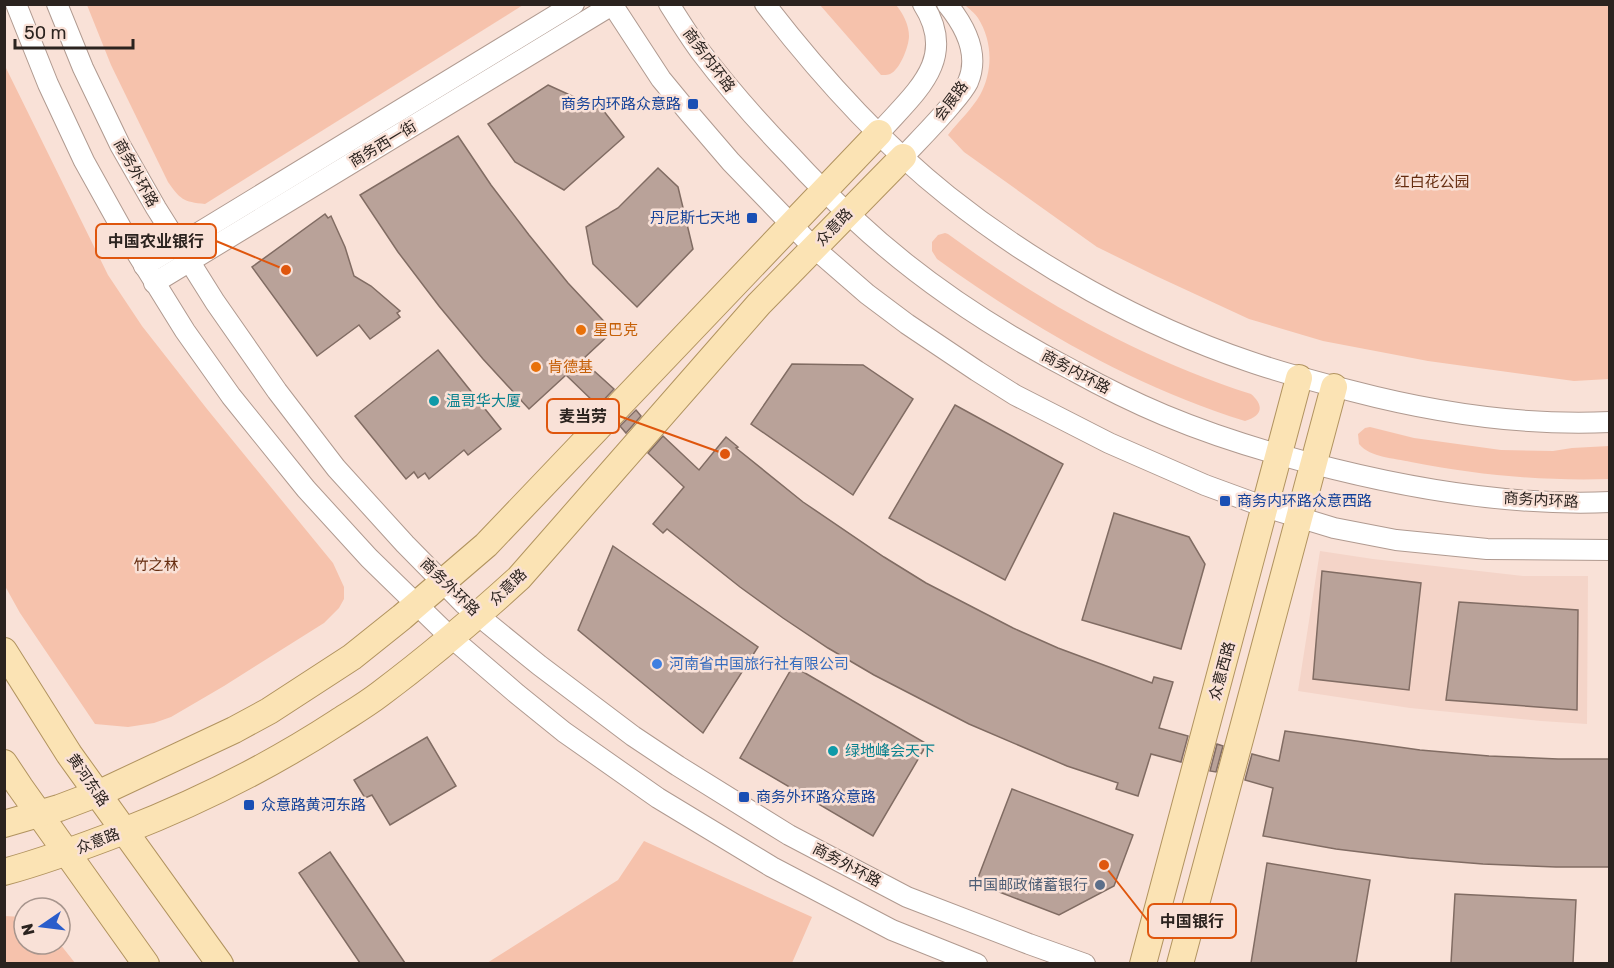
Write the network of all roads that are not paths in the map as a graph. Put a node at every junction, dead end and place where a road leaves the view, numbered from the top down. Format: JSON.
{"nodes":[{"id":1,"x":16,"y":4,"type":"edge"},
{"id":2,"x":57,"y":4,"type":"edge"},
{"id":3,"x":574,"y":4,"type":"edge"},
{"id":4,"x":669,"y":4,"type":"edge"},
{"id":5,"x":765,"y":4,"type":"edge"},
{"id":6,"x":923,"y":4,"type":"edge"},
{"id":7,"x":947,"y":4,"type":"edge"},
{"id":8,"x":612,"y":5,"type":"edge"},
{"id":9,"x":879,"y":133,"type":"junction"},
{"id":10,"x":903,"y":157,"type":"junction"},
{"id":11,"x":825,"y":190,"type":"junction"},
{"id":12,"x":848,"y":214,"type":"junction"},
{"id":13,"x":792,"y":225,"type":"junction"},
{"id":14,"x":814,"y":248,"type":"junction"},
{"id":15,"x":184,"y":253,"type":"junction"},
{"id":16,"x":149,"y":274,"type":"junction"},
{"id":17,"x":1299,"y":378,"type":"junction"},
{"id":18,"x":1334,"y":387,"type":"junction"},
{"id":19,"x":1610,"y":422,"type":"edge"},
{"id":20,"x":1279,"y":455,"type":"junction"},
{"id":21,"x":1314,"y":464,"type":"junction"},
{"id":22,"x":1610,"y":502,"type":"edge"},
{"id":23,"x":1265,"y":507,"type":"junction"},
{"id":24,"x":1299,"y":517,"type":"junction"},
{"id":25,"x":1610,"y":550,"type":"edge"},
{"id":26,"x":443,"y":583,"type":"junction"},
{"id":27,"x":417,"y":605,"type":"junction"},
{"id":28,"x":478,"y":615,"type":"junction"},
{"id":29,"x":451,"y":637,"type":"junction"},
{"id":30,"x":4,"y":651,"type":"edge"},
{"id":31,"x":4,"y":764,"type":"edge"},
{"id":32,"x":97,"y":793,"type":"junction"},
{"id":33,"x":39,"y":814,"type":"junction"},
{"id":34,"x":4,"y":824,"type":"edge"},
{"id":35,"x":124,"y":831,"type":"junction"},
{"id":36,"x":66,"y":852,"type":"junction"},
{"id":37,"x":4,"y":872,"type":"edge"},
{"id":38,"x":146,"y":963,"type":"edge"},
{"id":39,"x":220,"y":963,"type":"edge"},
{"id":40,"x":977,"y":963,"type":"edge"},
{"id":41,"x":1085,"y":963,"type":"edge"},
{"id":42,"x":1143,"y":963,"type":"edge"},
{"id":43,"x":1180,"y":963,"type":"edge"}],
"edges":[{"from":1,"to":16,"type":"street"},
{"from":2,"to":15,"type":"street","name":"商务外环路"},
{"from":3,"to":15,"type":"street","name":"商务西一街"},
{"from":4,"to":11,"type":"street","name":"商务内环路"},
{"from":5,"to":9,"type":"street"},
{"from":6,"to":9,"type":"street"},
{"from":7,"to":10,"type":"street","name":"会展路"},
{"from":8,"to":13,"type":"street"},
{"from":8,"to":15,"type":"street","name":"商务西一街"},
{"from":9,"to":10,"type":"street"},
{"from":9,"to":11,"type":"main road"},
{"from":10,"to":12,"type":"main road","name":"众意路"},
{"from":10,"to":17,"type":"street"},
{"from":11,"to":12,"type":"street","name":"商务内环路"},
{"from":11,"to":13,"type":"main road"},
{"from":12,"to":14,"type":"main road","name":"众意路"},
{"from":12,"to":20,"type":"street","name":"商务内环路"},
{"from":13,"to":14,"type":"street"},
{"from":13,"to":26,"type":"main road"},
{"from":14,"to":23,"type":"street"},
{"from":14,"to":28,"type":"main road","name":"众意路"},
{"from":15,"to":16,"type":"street","name":"商务西一街"},
{"from":15,"to":26,"type":"street","name":"商务外环路"},
{"from":16,"to":27,"type":"street"},
{"from":17,"to":18,"type":"street"},
{"from":17,"to":20,"type":"main road","name":"众意西路"},
{"from":18,"to":19,"type":"street"},
{"from":18,"to":21,"type":"main road"},
{"from":20,"to":21,"type":"street","name":"商务内环路"},
{"from":20,"to":23,"type":"main road","name":"众意西路"},
{"from":21,"to":22,"type":"street","name":"商务内环路"},
{"from":21,"to":24,"type":"main road"},
{"from":23,"to":24,"type":"street"},
{"from":23,"to":42,"type":"main road","name":"众意西路"},
{"from":24,"to":25,"type":"street"},
{"from":24,"to":43,"type":"main road"},
{"from":26,"to":27,"type":"main road"},
{"from":26,"to":28,"type":"street","name":"商务外环路"},
{"from":27,"to":29,"type":"street"},
{"from":27,"to":32,"type":"main road"},
{"from":28,"to":29,"type":"main road","name":"众意路"},
{"from":28,"to":41,"type":"street","name":"商务外环路"},
{"from":29,"to":35,"type":"main road","name":"众意路"},
{"from":29,"to":40,"type":"street"},
{"from":30,"to":32,"type":"main road","name":"黄河东路"},
{"from":31,"to":33,"type":"main road"},
{"from":32,"to":33,"type":"main road"},
{"from":32,"to":35,"type":"main road","name":"黄河东路"},
{"from":33,"to":34,"type":"main road"},
{"from":33,"to":36,"type":"main road"},
{"from":35,"to":36,"type":"main road","name":"众意路"},
{"from":35,"to":39,"type":"main road","name":"黄河东路"},
{"from":36,"to":37,"type":"main road","name":"众意路"},
{"from":36,"to":38,"type":"main road"}]}
